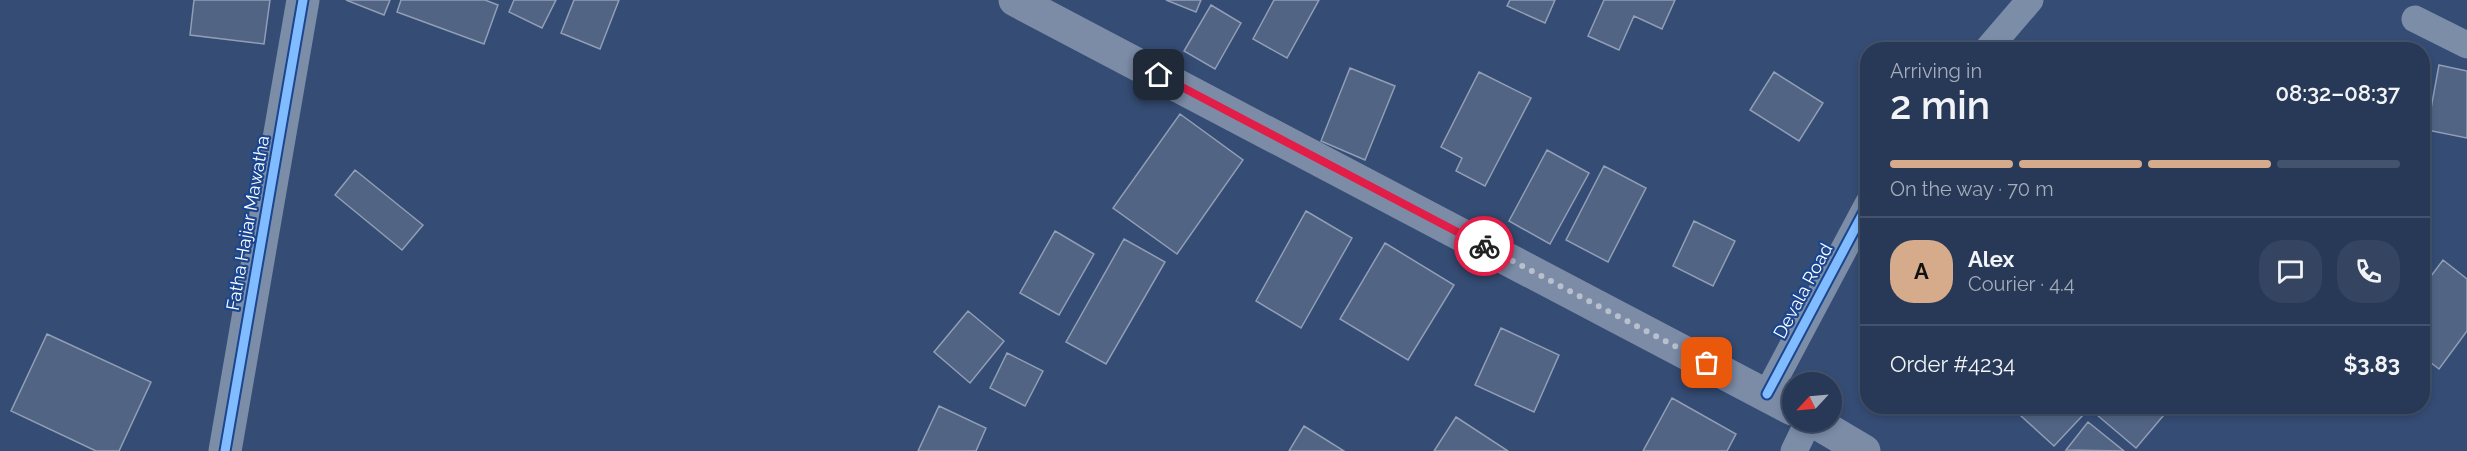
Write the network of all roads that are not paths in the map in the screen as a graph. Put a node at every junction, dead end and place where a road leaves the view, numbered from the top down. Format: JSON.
{"nodes":[{"id":1,"x":303,"y":0,"type":"edge"},
{"id":2,"x":1015,"y":0,"type":"edge"},
{"id":3,"x":2030,"y":0,"type":"edge"},
{"id":4,"x":2415,"y":19,"type":"dead end"},
{"id":5,"x":1994,"y":42,"type":"edge"},
{"id":6,"x":2467,"y":45,"type":"edge"},
{"id":7,"x":1860,"y":222,"type":"edge"},
{"id":8,"x":1780,"y":401,"type":"edge"},
{"id":9,"x":1803,"y":432,"type":"edge"},
{"id":10,"x":1832,"y":432,"type":"edge"},
{"id":11,"x":225,"y":451,"type":"edge"},
{"id":12,"x":1794,"y":451,"type":"edge"},
{"id":13,"x":1864,"y":451,"type":"edge"}],
"edges":[{"from":1,"to":11,"type":"street","name":"Fatha Hajiar Mawatha"},
{"from":2,"to":8,"type":"main road"},
{"from":3,"to":5,"type":"street"},
{"from":4,"to":6,"type":"street"},
{"from":7,"to":8,"type":"street","name":"Devala Road"},
{"from":9,"to":12,"type":"street"},
{"from":10,"to":13,"type":"main road"}]}
